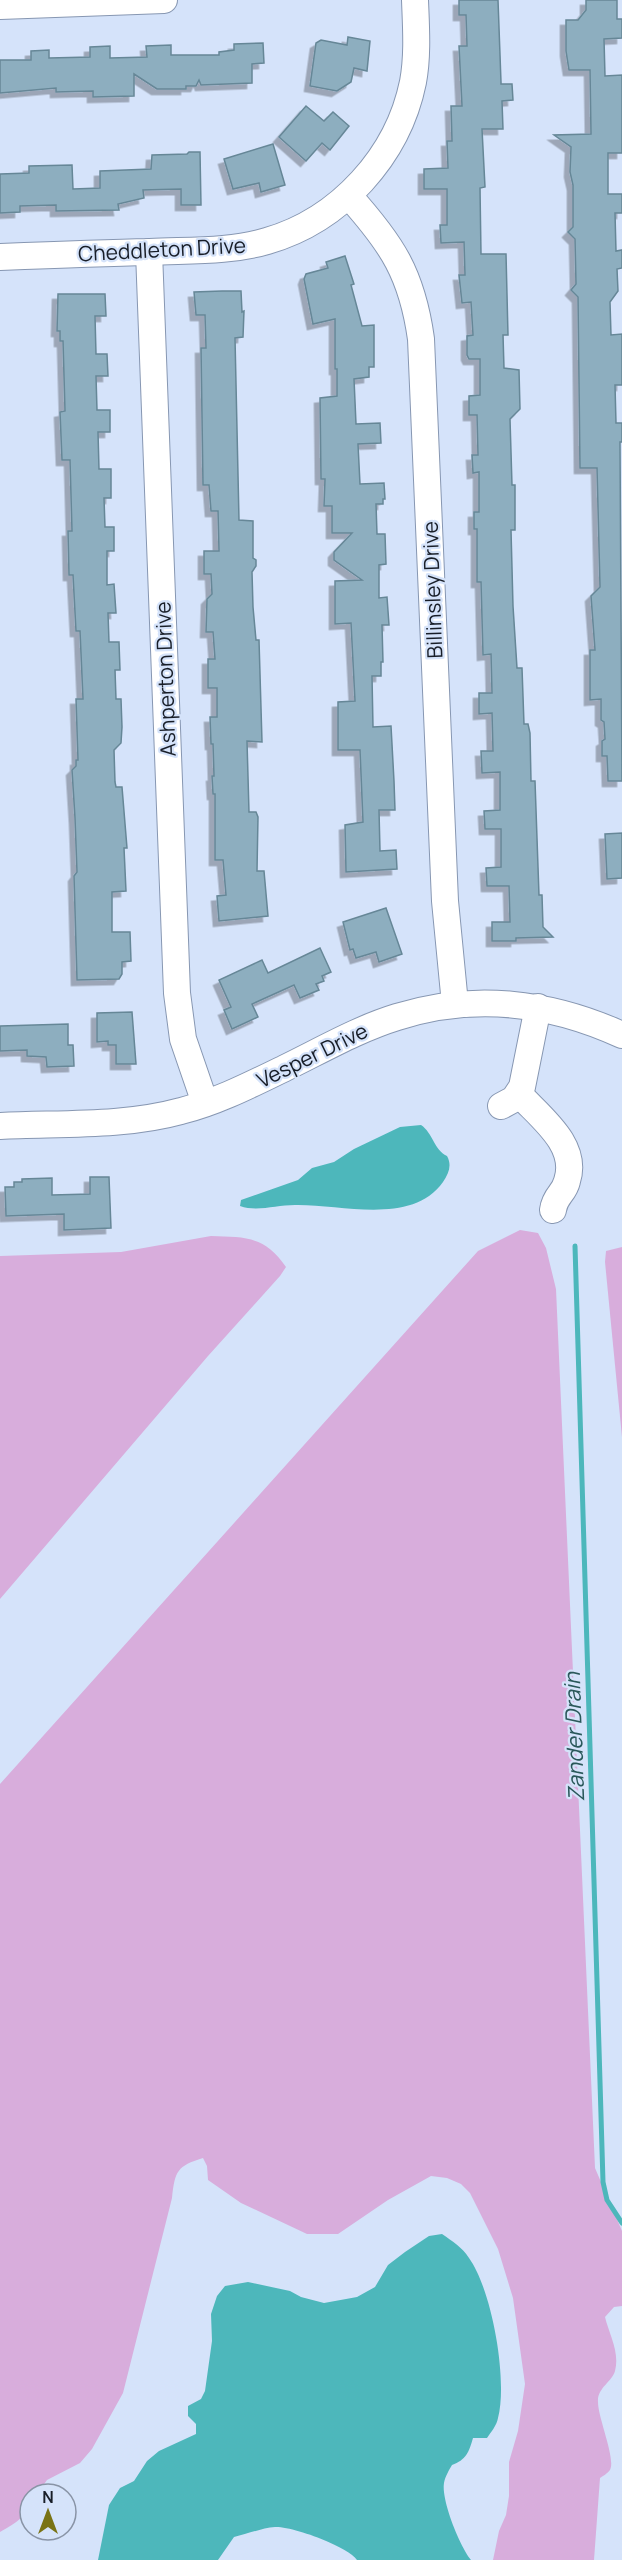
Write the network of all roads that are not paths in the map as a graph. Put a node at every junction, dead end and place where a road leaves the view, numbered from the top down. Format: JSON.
{"nodes":[{"id":1,"x":164,"y":0,"type":"edge"},
{"id":2,"x":415,"y":0,"type":"edge"},
{"id":3,"x":0,"y":6,"type":"edge"},
{"id":4,"x":349,"y":196,"type":"junction"},
{"id":5,"x":149,"y":252,"type":"junction"},
{"id":6,"x":0,"y":257,"type":"edge"},
{"id":7,"x":455,"y":1004,"type":"junction"},
{"id":8,"x":538,"y":1007,"type":"junction"},
{"id":9,"x":622,"y":1035,"type":"edge"},
{"id":10,"x":206,"y":1103,"type":"junction"},
{"id":11,"x":0,"y":1126,"type":"edge"},
{"id":12,"x":553,"y":1210,"type":"dead end"}],
"edges":[{"from":1,"to":3,"type":"street"},
{"from":2,"to":4,"type":"street","name":"Cheddleton Drive"},
{"from":4,"to":5,"type":"street","name":"Cheddleton Drive"},
{"from":4,"to":7,"type":"street","name":"Billinsley Drive"},
{"from":5,"to":6,"type":"street","name":"Cheddleton Drive"},
{"from":5,"to":10,"type":"street","name":"Ashperton Drive"},
{"from":7,"to":8,"type":"street","name":"Vesper Drive"},
{"from":7,"to":10,"type":"street","name":"Vesper Drive"},
{"from":8,"to":9,"type":"street","name":"Vesper Drive"},
{"from":8,"to":12,"type":"street"},
{"from":10,"to":11,"type":"street","name":"Vesper Drive"}]}
